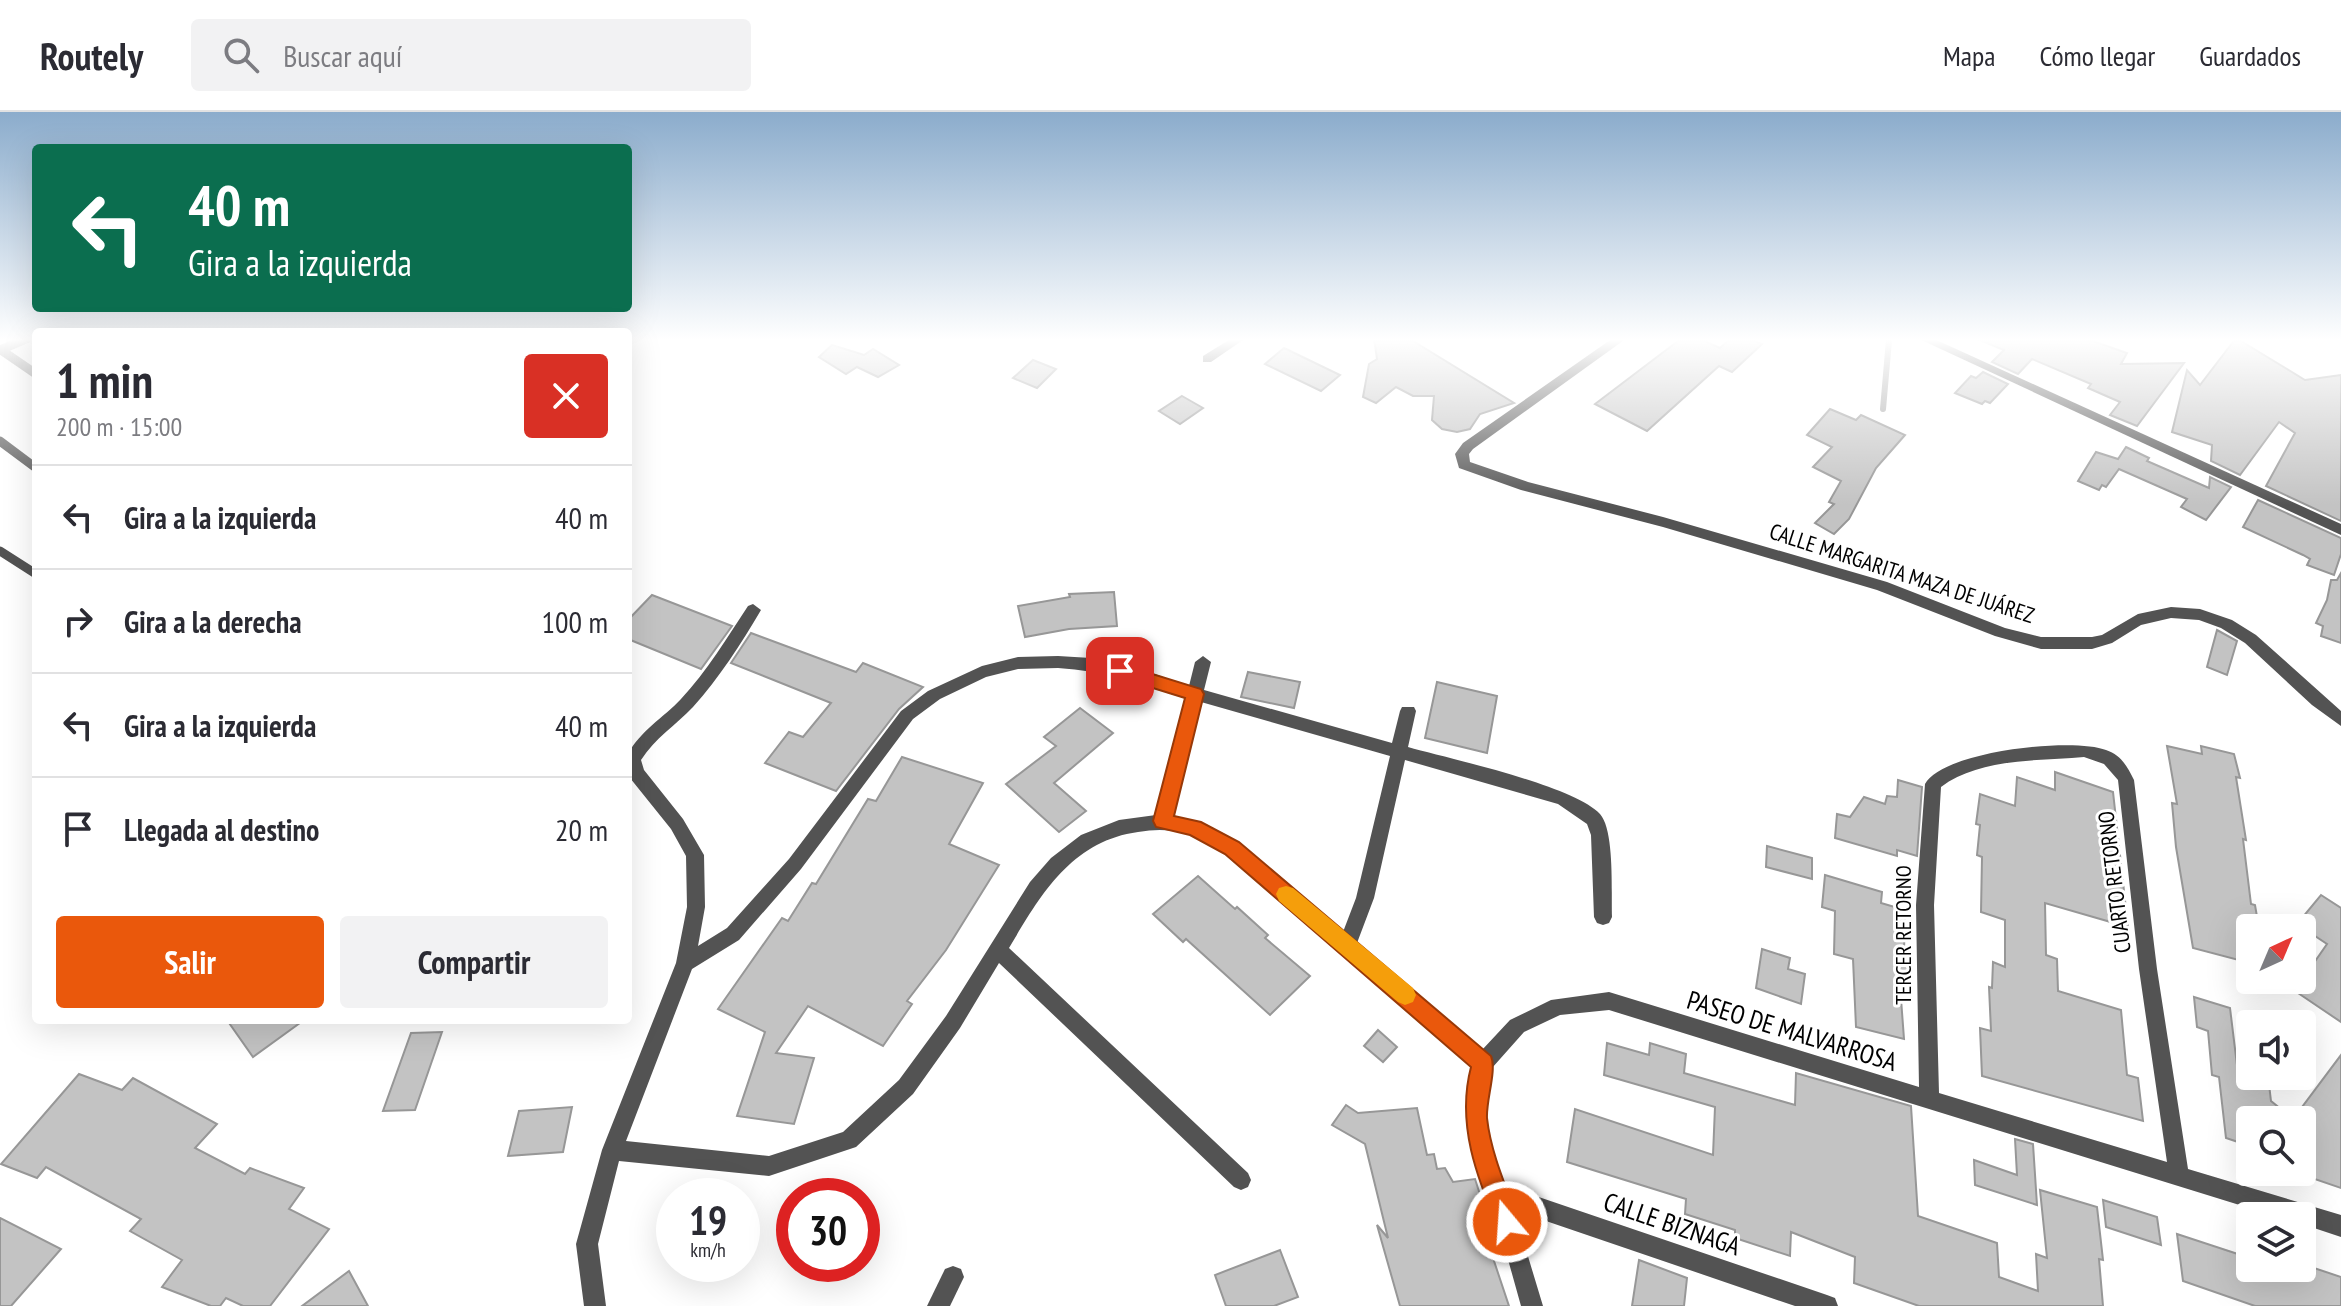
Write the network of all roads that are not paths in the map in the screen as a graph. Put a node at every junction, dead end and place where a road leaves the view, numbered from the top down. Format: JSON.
{"nodes":[{"id":1,"x":1542,"y":394,"type":"edge"},
{"id":2,"x":2044,"y":394,"type":"edge"},
{"id":3,"x":0,"y":441,"type":"edge"},
{"id":4,"x":32,"y":465,"type":"edge"},
{"id":5,"x":2341,"y":530,"type":"edge"},
{"id":6,"x":0,"y":551,"type":"edge"},
{"id":7,"x":32,"y":571,"type":"edge"},
{"id":8,"x":753,"y":610,"type":"dead end"},
{"id":9,"x":1203,"y":662,"type":"dead end"},
{"id":10,"x":1195,"y":694,"type":"junction"},
{"id":11,"x":1408,"y":711,"type":"dead end"},
{"id":12,"x":2341,"y":720,"type":"edge"},
{"id":13,"x":1400,"y":751,"type":"junction"},
{"id":14,"x":1943,"y":773,"type":"joint"},
{"id":15,"x":1163,"y":821,"type":"junction"},
{"id":16,"x":1603,"y":917,"type":"dead end"},
{"id":17,"x":1347,"y":945,"type":"junction"},
{"id":18,"x":998,"y":950,"type":"junction"},
{"id":19,"x":685,"y":963,"type":"junction"},
{"id":20,"x":1483,"y":1063,"type":"junction"},
{"id":21,"x":1929,"y":1101,"type":"junction"},
{"id":22,"x":612,"y":1150,"type":"junction"},
{"id":23,"x":2179,"y":1175,"type":"junction"},
{"id":24,"x":1241,"y":1180,"type":"dead end"},
{"id":25,"x":1499,"y":1194,"type":"junction"},
{"id":26,"x":2341,"y":1226,"type":"edge"},
{"id":27,"x":953,"y":1277,"type":"dead end"},
{"id":28,"x":595,"y":1306,"type":"edge"},
{"id":29,"x":938,"y":1306,"type":"edge"},
{"id":30,"x":1532,"y":1306,"type":"edge"},
{"id":31,"x":1827,"y":1306,"type":"edge"}],
"edges":[{"from":1,"to":12,"type":"street","name":"CALLE MARGARITA MAZA DE JUÁREZ"},
{"from":2,"to":5,"type":"street"},
{"from":3,"to":4,"type":"lane"},
{"from":6,"to":7,"type":"lane"},
{"from":8,"to":19,"type":"street"},
{"from":9,"to":10,"type":"street"},
{"from":10,"to":13,"type":"street"},
{"from":10,"to":15,"type":"street"},
{"from":10,"to":19,"type":"street"},
{"from":11,"to":13,"type":"street"},
{"from":13,"to":16,"type":"street"},
{"from":13,"to":17,"type":"street"},
{"from":14,"to":21,"type":"street","name":"TERCER RETORNO"},
{"from":14,"to":23,"type":"street","name":"CUARTO RETORNO"},
{"from":15,"to":17,"type":"street"},
{"from":15,"to":18,"type":"street"},
{"from":17,"to":20,"type":"street"},
{"from":18,"to":22,"type":"street"},
{"from":18,"to":24,"type":"street"},
{"from":19,"to":22,"type":"street"},
{"from":20,"to":21,"type":"street","name":"PASEO DE MALVARROSA"},
{"from":20,"to":25,"type":"street"},
{"from":21,"to":23,"type":"street","name":"PASEO DE MALVARROSA"},
{"from":22,"to":28,"type":"street"},
{"from":23,"to":26,"type":"street","name":"PASEO DE MALVARROSA"},
{"from":25,"to":30,"type":"street"},
{"from":25,"to":31,"type":"street","name":"CALLE BIZNAGA"},
{"from":27,"to":29,"type":"street"}]}
